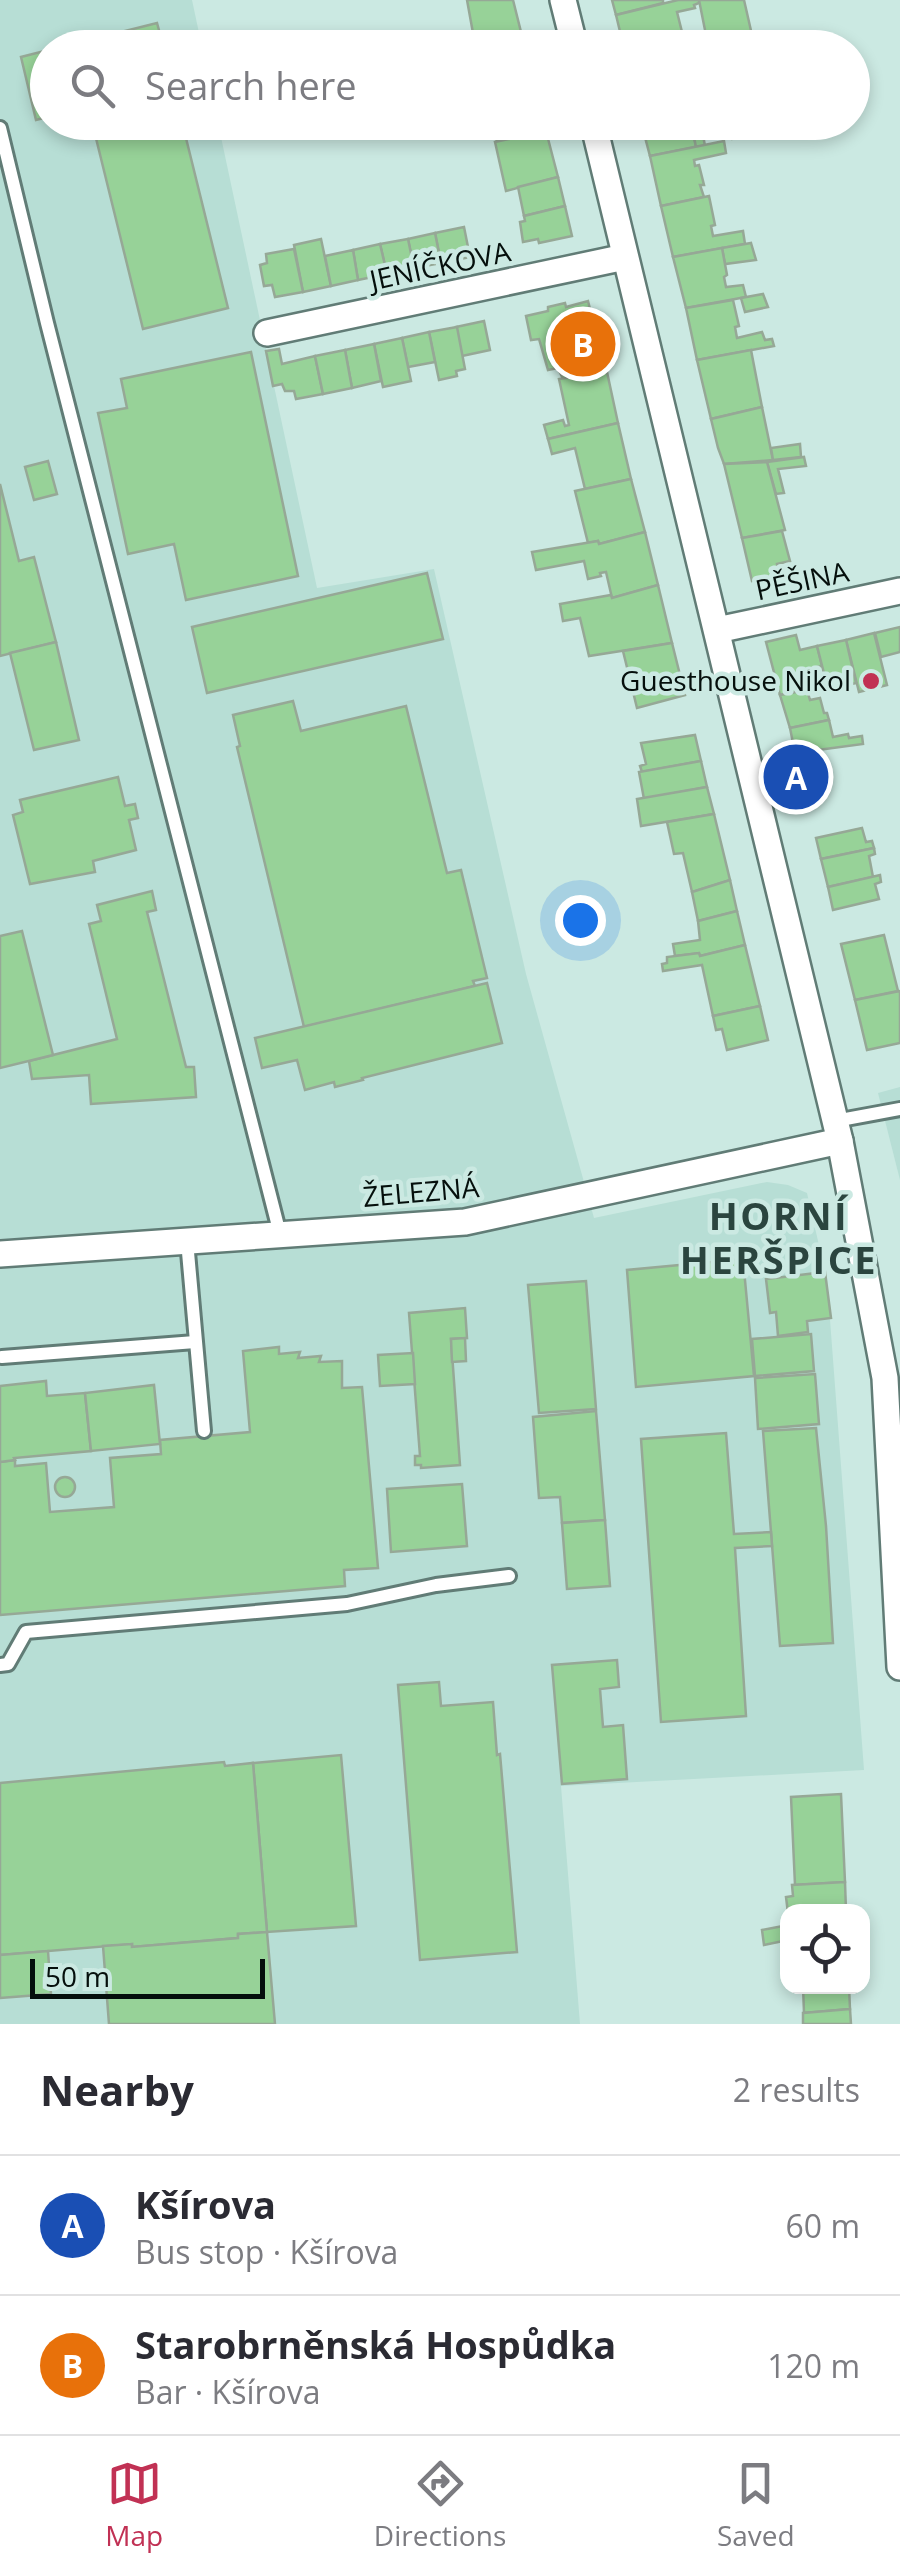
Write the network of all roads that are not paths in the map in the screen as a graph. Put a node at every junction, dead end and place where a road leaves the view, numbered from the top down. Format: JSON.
{"nodes":[{"id":1,"x":563,"y":0,"type":"edge"},
{"id":2,"x":570,"y":30,"type":"edge"},
{"id":3,"x":0,"y":128,"type":"edge"},
{"id":4,"x":597,"y":140,"type":"edge"},
{"id":5,"x":625,"y":257,"type":"junction"},
{"id":6,"x":266,"y":333,"type":"dead end"},
{"id":7,"x":900,"y":592,"type":"edge"},
{"id":8,"x":716,"y":630,"type":"junction"},
{"id":9,"x":900,"y":1109,"type":"edge"},
{"id":10,"x":838,"y":1131,"type":"junction"},
{"id":11,"x":280,"y":1234,"type":"junction"},
{"id":12,"x":187,"y":1241,"type":"junction"},
{"id":13,"x":0,"y":1254,"type":"edge"},
{"id":14,"x":194,"y":1342,"type":"junction"},
{"id":15,"x":2,"y":1357,"type":"dead end"},
{"id":16,"x":892,"y":1377,"type":"edge"},
{"id":17,"x":204,"y":1431,"type":"dead end"},
{"id":18,"x":510,"y":1576,"type":"dead end"},
{"id":19,"x":0,"y":1665,"type":"edge"},
{"id":20,"x":900,"y":1667,"type":"edge"}],
"edges":[{"from":1,"to":2,"type":"street"},
{"from":3,"to":11,"type":"lane"},
{"from":4,"to":5,"type":"street"},
{"from":5,"to":6,"type":"street","name":"JENÍČKOVA"},
{"from":5,"to":8,"type":"street"},
{"from":7,"to":8,"type":"street","name":"PĚŠINA"},
{"from":8,"to":10,"type":"street"},
{"from":9,"to":10,"type":"lane"},
{"from":10,"to":11,"type":"street","name":"ŽELEZNÁ"},
{"from":10,"to":16,"type":"street"},
{"from":11,"to":12,"type":"street","name":"ŽELEZNÁ"},
{"from":12,"to":13,"type":"street","name":"ŽELEZNÁ"},
{"from":12,"to":14,"type":"lane"},
{"from":14,"to":15,"type":"lane"},
{"from":14,"to":17,"type":"lane"},
{"from":16,"to":20,"type":"street"},
{"from":18,"to":19,"type":"lane"}]}
